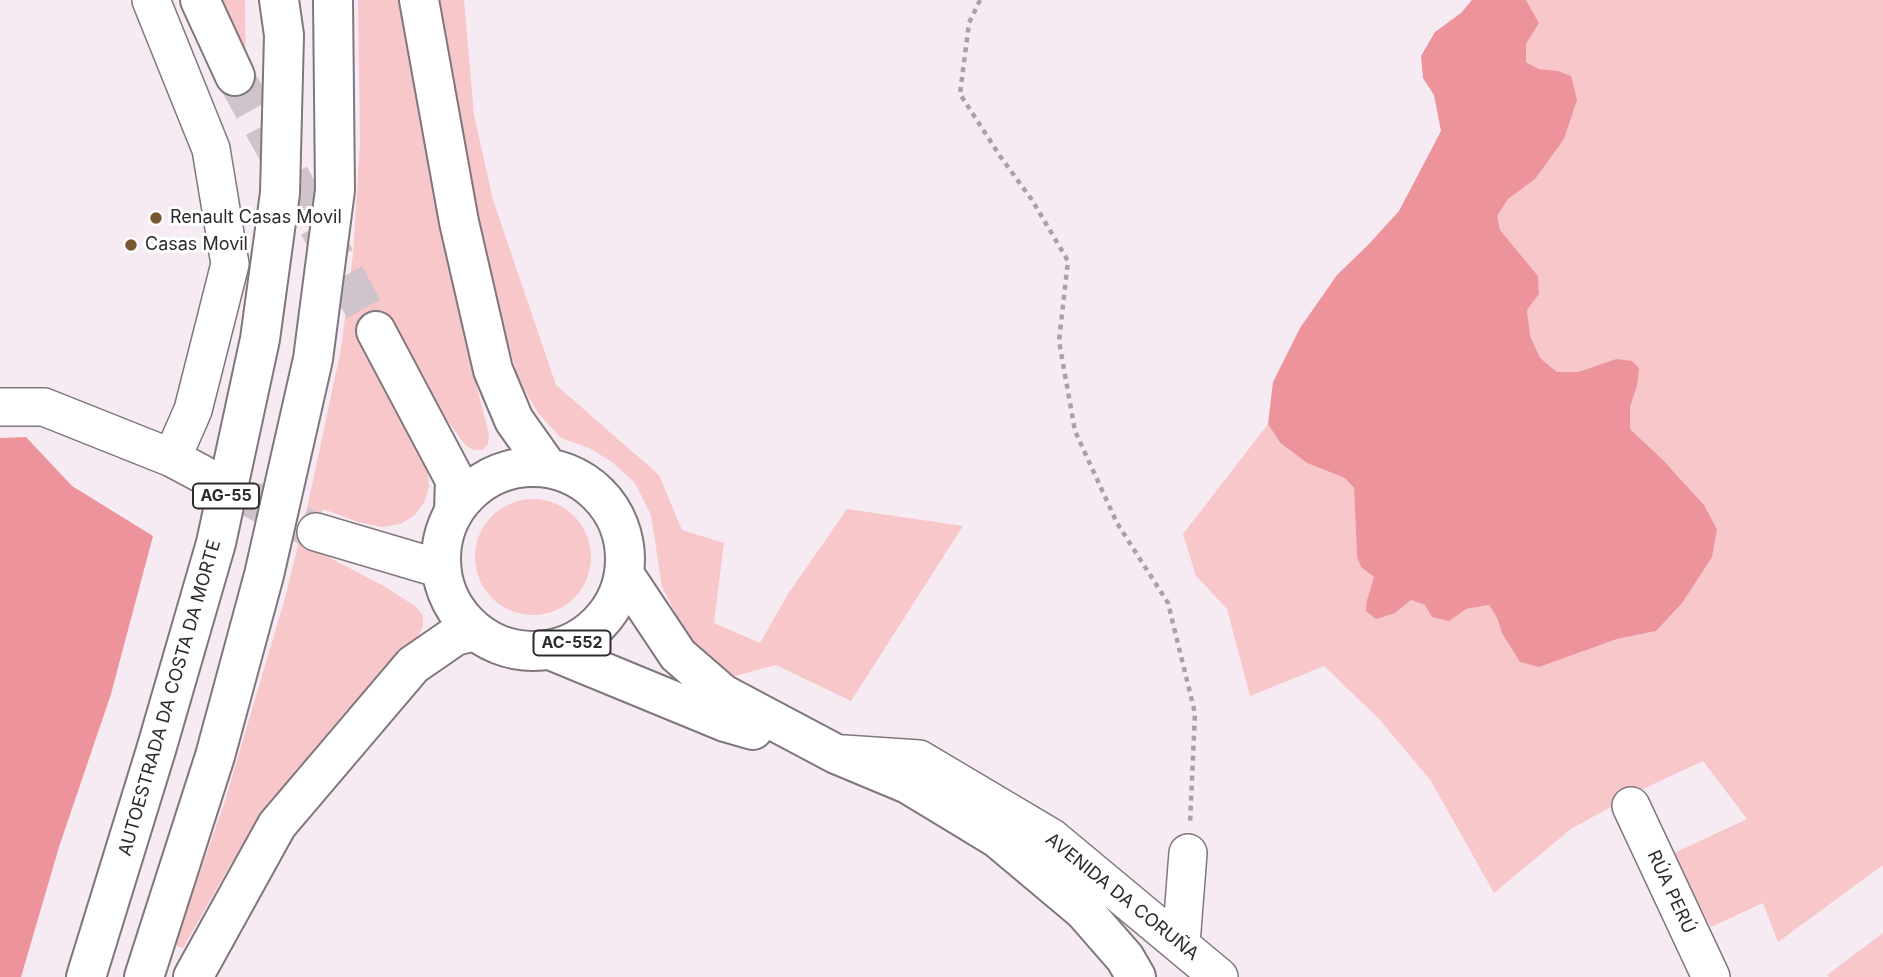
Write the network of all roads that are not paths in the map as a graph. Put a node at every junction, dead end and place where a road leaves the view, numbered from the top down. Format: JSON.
{"nodes":[{"id":1,"x":151,"y":0,"type":"edge"},
{"id":2,"x":200,"y":0,"type":"edge"},
{"id":3,"x":279,"y":0,"type":"edge"},
{"id":4,"x":333,"y":0,"type":"edge"},
{"id":5,"x":419,"y":0,"type":"edge"},
{"id":6,"x":235,"y":76,"type":"tunnel mouth"},
{"id":7,"x":376,"y":331,"type":"tunnel mouth"},
{"id":8,"x":0,"y":407,"type":"edge"},
{"id":9,"x":548,"y":468,"type":"junction"},
{"id":10,"x":454,"y":511,"type":"junction"},
{"id":11,"x":316,"y":532,"type":"tunnel mouth"},
{"id":12,"x":441,"y":569,"type":"junction"},
{"id":13,"x":624,"y":574,"type":"junction"},
{"id":14,"x":475,"y":631,"type":"junction"},
{"id":15,"x":550,"y":650,"type":"junction"},
{"id":16,"x":836,"y":754,"type":"junction"},
{"id":17,"x":1631,"y":806,"type":"dead end"},
{"id":18,"x":1188,"y":853,"type":"road end"},
{"id":19,"x":1181,"y":943,"type":"junction"},
{"id":20,"x":86,"y":977,"type":"edge"},
{"id":21,"x":144,"y":977,"type":"edge"},
{"id":22,"x":193,"y":977,"type":"edge"},
{"id":23,"x":1136,"y":977,"type":"edge"},
{"id":24,"x":1219,"y":977,"type":"edge"},
{"id":25,"x":1711,"y":977,"type":"edge"}],
"edges":[{"from":1,"to":8,"type":"street"},
{"from":2,"to":6,"type":"main road"},
{"from":3,"to":20,"type":"main road","name":"AUTOESTRADA DA COSTA DA MORTE","number":"AG-55"},
{"from":4,"to":21,"type":"main road","number":"AG-55"},
{"from":5,"to":9,"type":"main road"},
{"from":7,"to":10,"type":"main road","number":"AC-552"},
{"from":9,"to":10,"type":"main road","number":"AC-552"},
{"from":9,"to":13,"type":"main road","number":"AC-552"},
{"from":10,"to":12,"type":"main road","number":"AC-552"},
{"from":11,"to":12,"type":"street"},
{"from":12,"to":14,"type":"main road","number":"AC-552"},
{"from":13,"to":15,"type":"main road","number":"AC-552"},
{"from":13,"to":16,"type":"main road","number":"AC-552"},
{"from":14,"to":15,"type":"main road","number":"AC-552"},
{"from":14,"to":22,"type":"main road"},
{"from":15,"to":16,"type":"main road","number":"AC-552"},
{"from":16,"to":19,"type":"street","name":"AVENIDA DA CORUÑA"},
{"from":16,"to":23,"type":"main road","name":"AVENIDA DA CORUÑA","number":"AC-552"},
{"from":17,"to":25,"type":"street","name":"RÚA PERÚ"},
{"from":18,"to":19,"type":"street"},
{"from":19,"to":24,"type":"street","name":"AVENIDA DA CORUÑA"}]}
